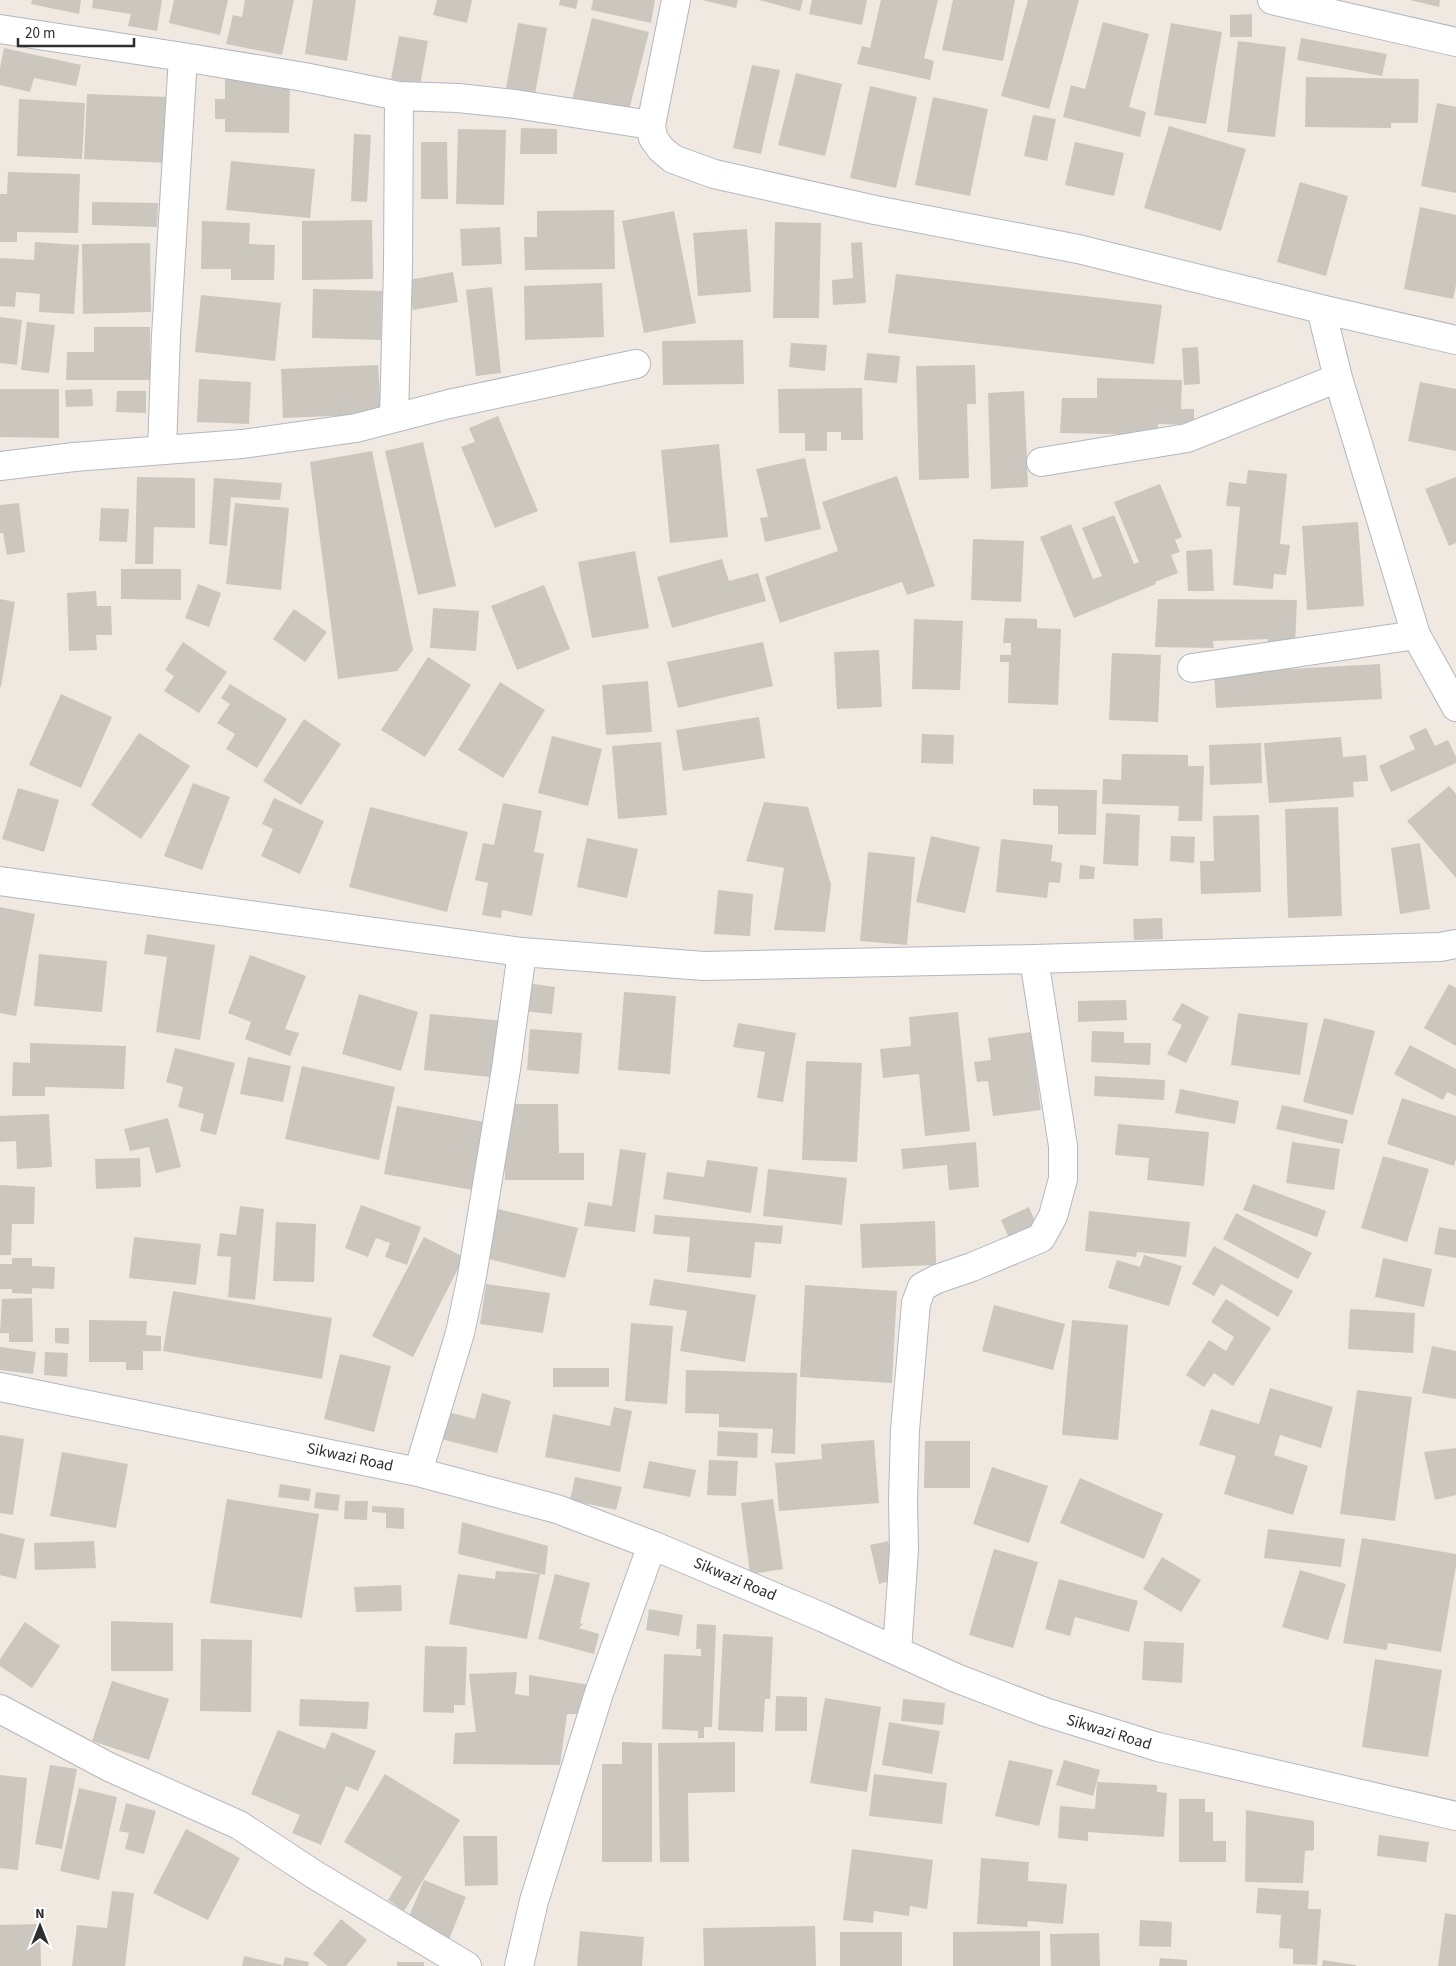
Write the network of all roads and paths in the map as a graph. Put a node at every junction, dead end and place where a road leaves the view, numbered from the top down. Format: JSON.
{"nodes":[{"id":1,"x":676,"y":0,"type":"edge"},
{"id":2,"x":1272,"y":0,"type":"edge"},
{"id":3,"x":0,"y":29,"type":"edge"},
{"id":4,"x":1456,"y":42,"type":"edge"},
{"id":5,"x":183,"y":57,"type":"junction"},
{"id":6,"x":399,"y":96,"type":"junction"},
{"id":7,"x":651,"y":125,"type":"junction"},
{"id":8,"x":1321,"y":309,"type":"junction"},
{"id":9,"x":1456,"y":340,"type":"edge"},
{"id":10,"x":636,"y":364,"type":"dead end"},
{"id":11,"x":1338,"y":378,"type":"junction"},
{"id":12,"x":394,"y":418,"type":"junction"},
{"id":13,"x":162,"y":450,"type":"junction"},
{"id":14,"x":1042,"y":462,"type":"dead end"},
{"id":15,"x":0,"y":466,"type":"edge"},
{"id":16,"x":1416,"y":635,"type":"junction"},
{"id":17,"x":1192,"y":668,"type":"dead end"},
{"id":18,"x":1456,"y":706,"type":"edge"},
{"id":19,"x":0,"y":881,"type":"edge"},
{"id":20,"x":1456,"y":944,"type":"edge"},
{"id":21,"x":522,"y":952,"type":"junction"},
{"id":22,"x":1034,"y":959,"type":"junction"},
{"id":23,"x":0,"y":1387,"type":"edge"},
{"id":24,"x":418,"y":1472,"type":"junction"},
{"id":25,"x":652,"y":1544,"type":"junction"},
{"id":26,"x":897,"y":1651,"type":"junction"},
{"id":27,"x":0,"y":1709,"type":"edge"},
{"id":28,"x":1456,"y":1816,"type":"edge"},
{"id":29,"x":467,"y":1966,"type":"edge"},
{"id":30,"x":519,"y":1966,"type":"edge"}],
"edges":[{"from":1,"to":7,"type":"street"},
{"from":2,"to":4,"type":"street"},
{"from":3,"to":5,"type":"street"},
{"from":5,"to":6,"type":"street"},
{"from":5,"to":13,"type":"street"},
{"from":6,"to":7,"type":"street"},
{"from":6,"to":12,"type":"street"},
{"from":7,"to":8,"type":"street"},
{"from":8,"to":9,"type":"street"},
{"from":8,"to":11,"type":"street"},
{"from":10,"to":12,"type":"street"},
{"from":11,"to":14,"type":"street"},
{"from":11,"to":16,"type":"street"},
{"from":12,"to":13,"type":"street"},
{"from":13,"to":15,"type":"street"},
{"from":16,"to":17,"type":"street"},
{"from":16,"to":18,"type":"street"},
{"from":19,"to":21,"type":"street"},
{"from":20,"to":22,"type":"street"},
{"from":21,"to":22,"type":"street"},
{"from":21,"to":24,"type":"street"},
{"from":22,"to":26,"type":"street"},
{"from":23,"to":24,"type":"street","name":"Sikwazi Road"},
{"from":24,"to":25,"type":"street","name":"Sikwazi Road"},
{"from":25,"to":26,"type":"street","name":"Sikwazi Road"},
{"from":25,"to":30,"type":"street"},
{"from":26,"to":28,"type":"street","name":"Sikwazi Road"},
{"from":27,"to":29,"type":"street"}]}
